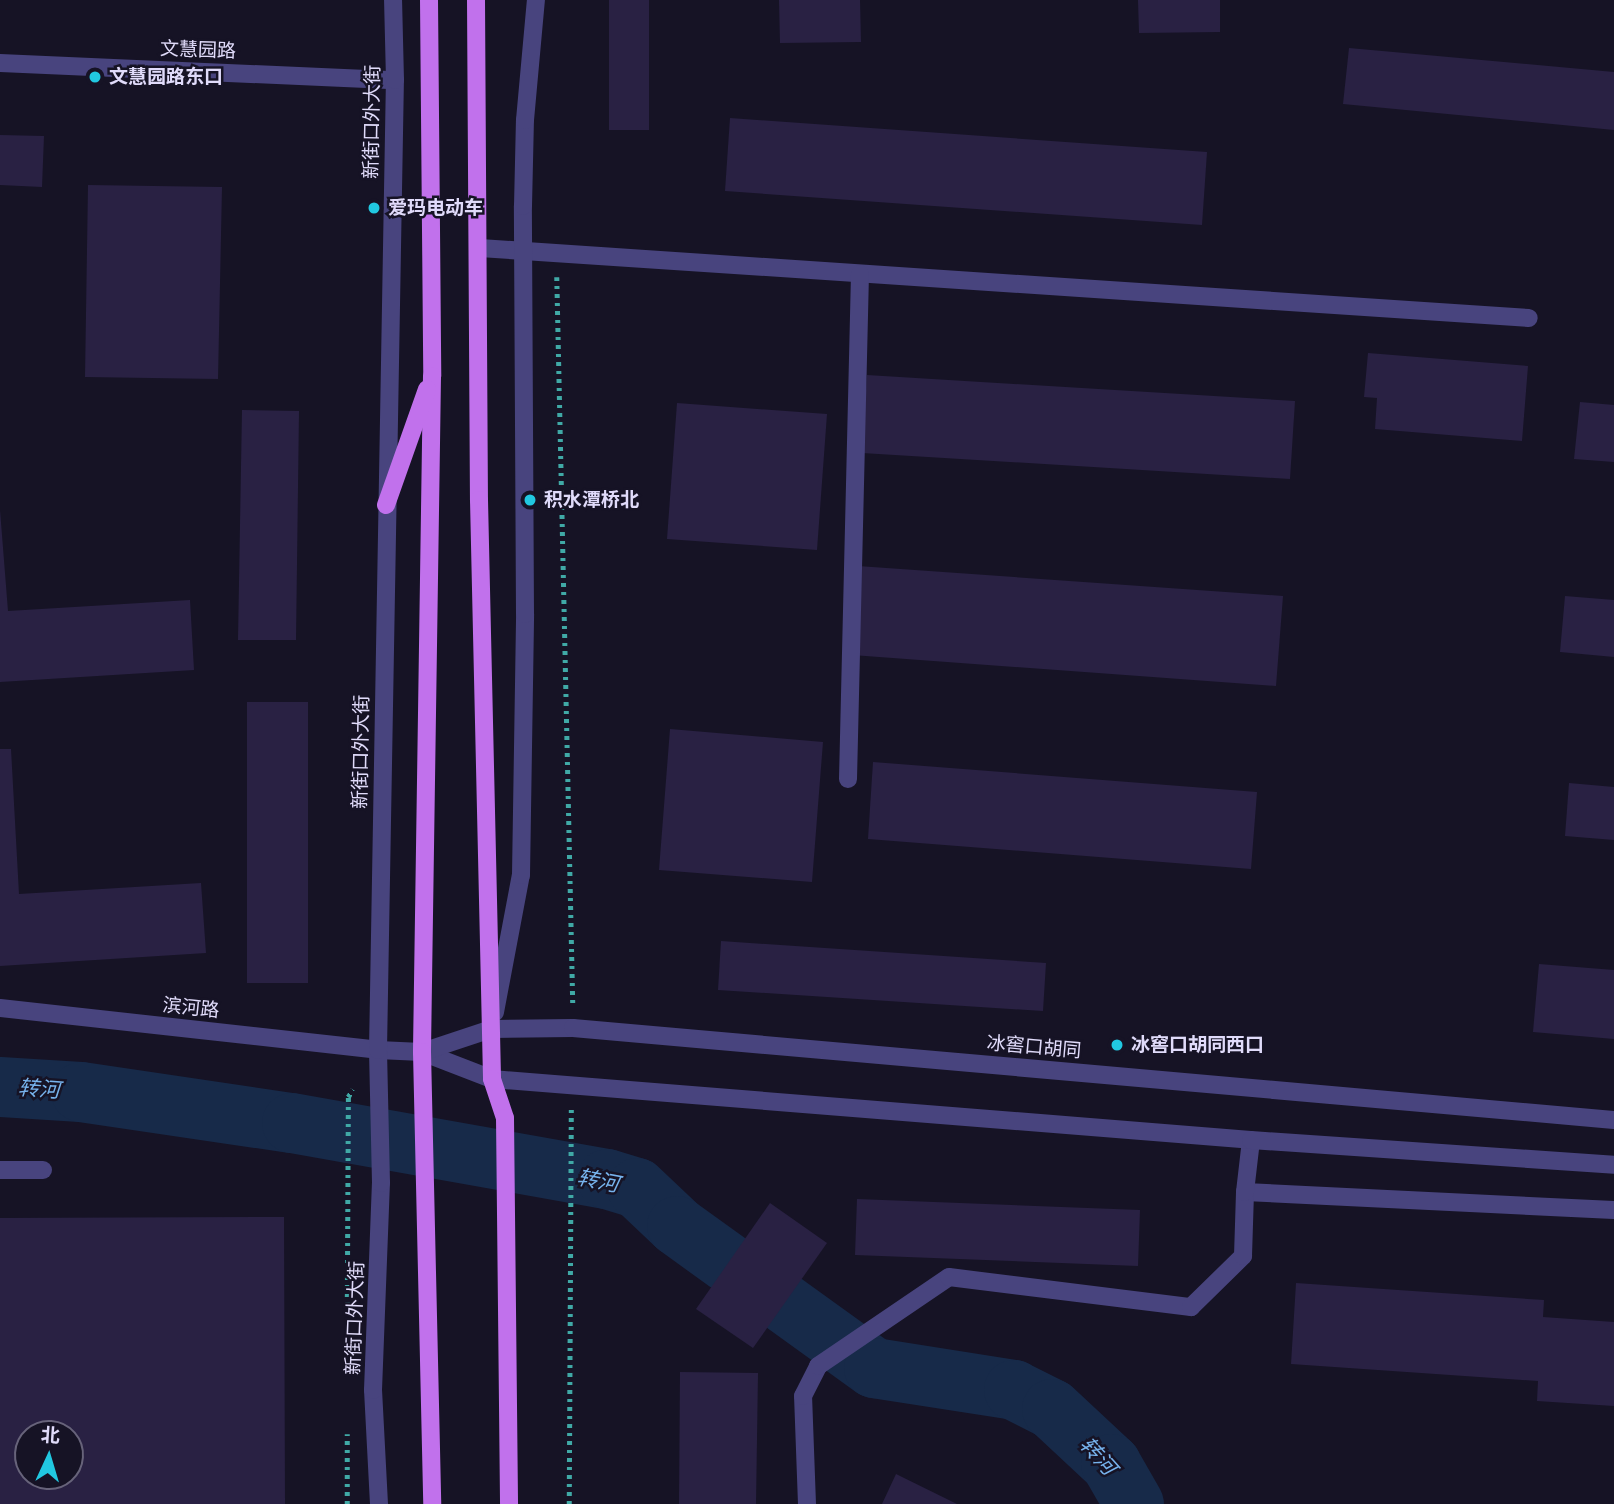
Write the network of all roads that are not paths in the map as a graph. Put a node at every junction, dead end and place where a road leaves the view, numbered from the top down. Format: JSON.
{"nodes":[{"id":1,"x":393,"y":0,"type":"edge"},
{"id":2,"x":429,"y":0,"type":"edge"},
{"id":3,"x":476,"y":0,"type":"edge"},
{"id":4,"x":536,"y":0,"type":"edge"},
{"id":5,"x":0,"y":63,"type":"edge"},
{"id":6,"x":395,"y":80,"type":"junction"},
{"id":7,"x":480,"y":247,"type":"junction"},
{"id":8,"x":523,"y":251,"type":"junction"},
{"id":9,"x":860,"y":274,"type":"junction"},
{"id":10,"x":1529,"y":318,"type":"dead end"},
{"id":11,"x":432,"y":376,"type":"junction"},
{"id":12,"x":386,"y":505,"type":"junction"},
{"id":13,"x":848,"y":779,"type":"dead end"},
{"id":14,"x":0,"y":1009,"type":"edge"},
{"id":15,"x":491,"y":1029,"type":"junction"},
{"id":16,"x":378,"y":1050,"type":"junction"},
{"id":17,"x":422,"y":1052,"type":"junction"},
{"id":18,"x":492,"y":1079,"type":"junction"},
{"id":19,"x":1614,"y":1120,"type":"edge"},
{"id":20,"x":1251,"y":1140,"type":"junction"},
{"id":21,"x":1614,"y":1164,"type":"edge"},
{"id":22,"x":0,"y":1170,"type":"edge"},
{"id":23,"x":43,"y":1170,"type":"dead end"},
{"id":24,"x":1245,"y":1192,"type":"junction"},
{"id":25,"x":1614,"y":1210,"type":"edge"},
{"id":26,"x":379,"y":1504,"type":"edge"},
{"id":27,"x":432,"y":1504,"type":"edge"},
{"id":28,"x":509,"y":1504,"type":"edge"},
{"id":29,"x":807,"y":1504,"type":"edge"}],
"edges":[{"from":1,"to":6,"type":"street","name":"新街口外大街"},
{"from":2,"to":11,"type":"main road"},
{"from":3,"to":7,"type":"main road"},
{"from":4,"to":8,"type":"street"},
{"from":5,"to":6,"type":"street","name":"文慧园路"},
{"from":6,"to":12,"type":"street","name":"新街口外大街"},
{"from":7,"to":8,"type":"street"},
{"from":7,"to":15,"type":"main road"},
{"from":8,"to":9,"type":"street"},
{"from":8,"to":15,"type":"street"},
{"from":9,"to":10,"type":"street"},
{"from":9,"to":13,"type":"street"},
{"from":11,"to":12,"type":"main road"},
{"from":11,"to":17,"type":"main road"},
{"from":12,"to":16,"type":"street","name":"新街口外大街"},
{"from":14,"to":16,"type":"street","name":"滨河路"},
{"from":15,"to":17,"type":"street","name":"冰窖口胡同"},
{"from":15,"to":18,"type":"main road"},
{"from":15,"to":19,"type":"street","name":"冰窖口胡同"},
{"from":16,"to":17,"type":"street","name":"滨河路"},
{"from":16,"to":26,"type":"street","name":"新街口外大街"},
{"from":17,"to":18,"type":"street"},
{"from":17,"to":27,"type":"main road"},
{"from":18,"to":20,"type":"street"},
{"from":18,"to":28,"type":"main road"},
{"from":20,"to":21,"type":"street"},
{"from":20,"to":24,"type":"street"},
{"from":22,"to":23,"type":"street"},
{"from":24,"to":25,"type":"street"},
{"from":24,"to":29,"type":"street"}]}
